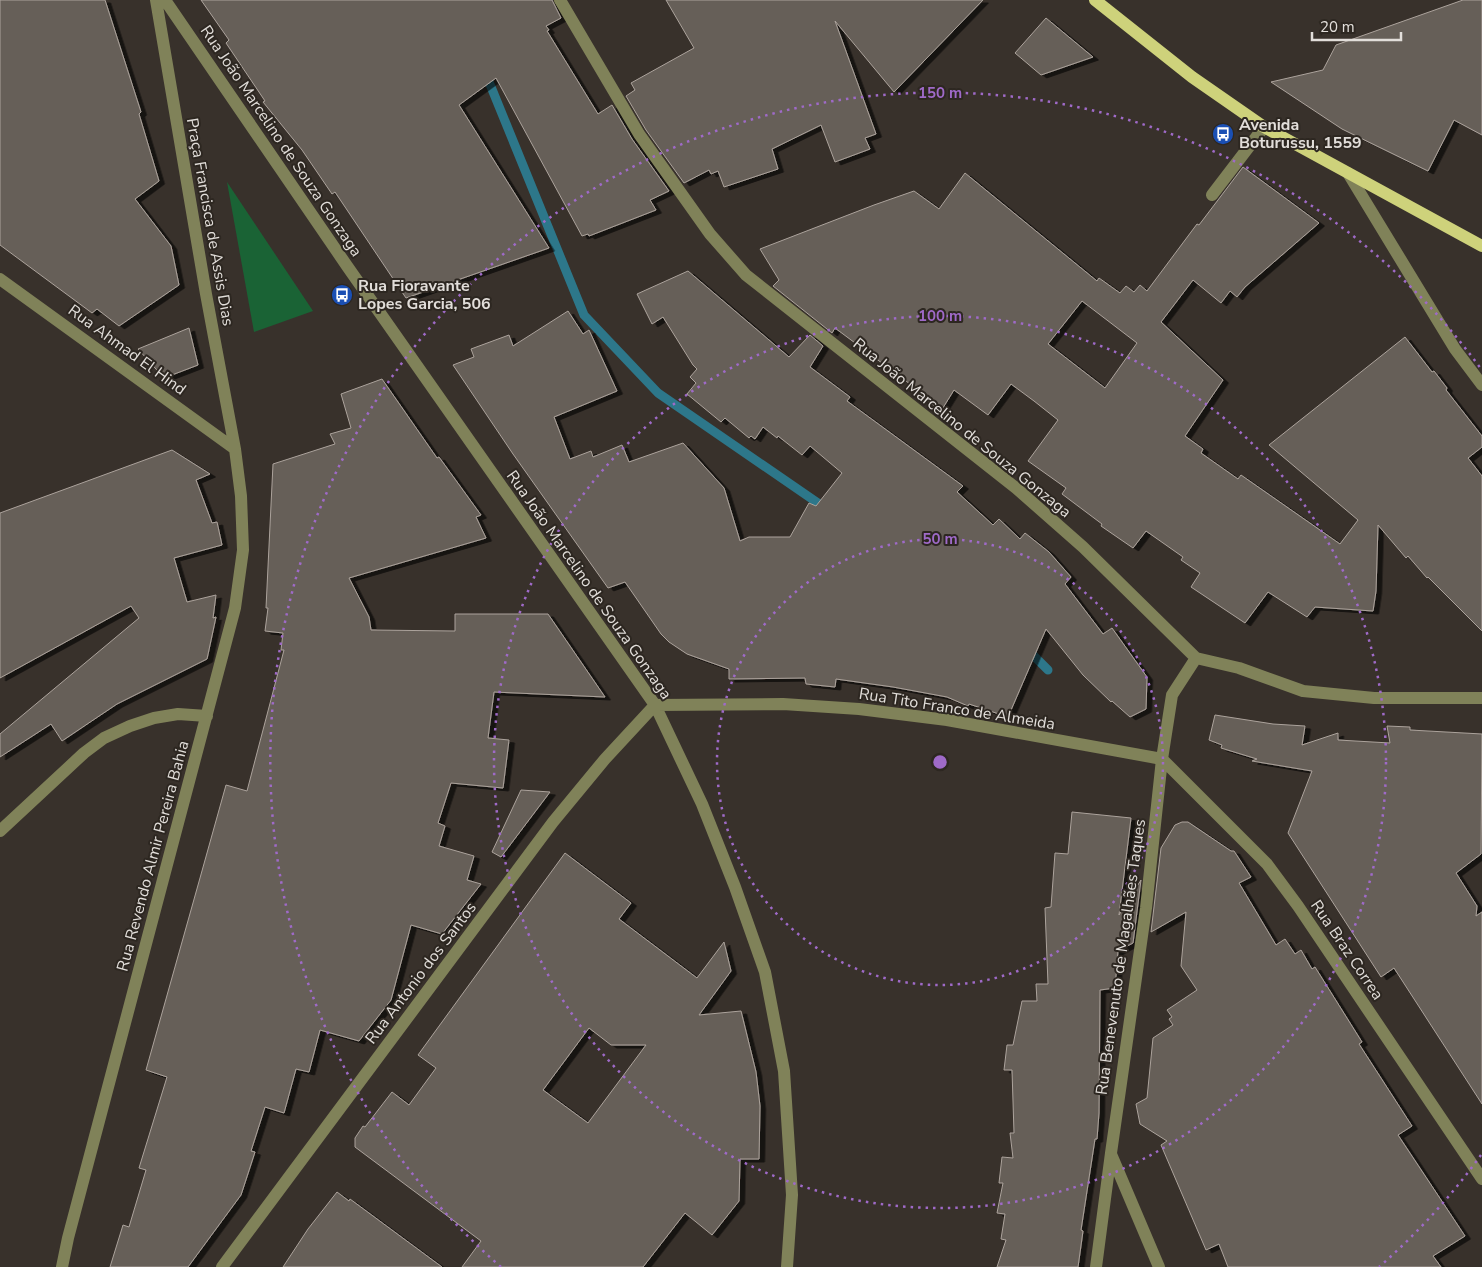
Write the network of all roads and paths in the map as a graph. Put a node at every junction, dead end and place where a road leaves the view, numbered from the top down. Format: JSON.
{"nodes":[{"id":1,"x":156,"y":0,"type":"edge"},
{"id":2,"x":165,"y":0,"type":"edge"},
{"id":3,"x":560,"y":0,"type":"edge"},
{"id":4,"x":1095,"y":0,"type":"edge"},
{"id":5,"x":1264,"y":127,"type":"junction"},
{"id":6,"x":1348,"y":173,"type":"junction"},
{"id":7,"x":1212,"y":195,"type":"dead end"},
{"id":8,"x":1482,"y":246,"type":"edge"},
{"id":9,"x":0,"y":279,"type":"edge"},
{"id":10,"x":1482,"y":385,"type":"edge"},
{"id":11,"x":235,"y":449,"type":"junction"},
{"id":12,"x":1196,"y":658,"type":"junction"},
{"id":13,"x":1482,"y":698,"type":"edge"},
{"id":14,"x":655,"y":705,"type":"junction"},
{"id":15,"x":207,"y":716,"type":"junction"},
{"id":16,"x":1162,"y":760,"type":"junction"},
{"id":17,"x":0,"y":831,"type":"edge"},
{"id":18,"x":1111,"y":1153,"type":"junction"},
{"id":19,"x":1482,"y":1179,"type":"edge"},
{"id":20,"x":62,"y":1267,"type":"edge"},
{"id":21,"x":222,"y":1267,"type":"edge"},
{"id":22,"x":787,"y":1267,"type":"edge"},
{"id":23,"x":1096,"y":1267,"type":"edge"},
{"id":24,"x":1159,"y":1267,"type":"edge"}],
"edges":[{"from":1,"to":11,"type":"street","name":"Praça Francisca de Assis Dias"},
{"from":2,"to":14,"type":"street","name":"Rua João Marcelino de Souza Gonzaga"},
{"from":3,"to":12,"type":"street","name":"Rua João Marcelino de Souza Gonzaga"},
{"from":4,"to":5,"type":"main road"},
{"from":5,"to":6,"type":"main road"},
{"from":5,"to":7,"type":"street"},
{"from":6,"to":8,"type":"main road"},
{"from":6,"to":10,"type":"street"},
{"from":9,"to":11,"type":"street","name":"Rua Ahmad El Hind"},
{"from":11,"to":15,"type":"street","name":"Rua Revendo Almir Pereira Bahia"},
{"from":12,"to":13,"type":"street"},
{"from":12,"to":16,"type":"street","name":"Rua Benevenuto de Magalhães Taques"},
{"from":14,"to":16,"type":"street","name":"Rua Tito Franco de Almeida"},
{"from":14,"to":21,"type":"street","name":"Rua Antonio dos Santos"},
{"from":14,"to":22,"type":"street","name":"Rua João Marcelino de Souza Gonzaga"},
{"from":15,"to":17,"type":"street"},
{"from":15,"to":20,"type":"street","name":"Rua Revendo Almir Pereira Bahia"},
{"from":16,"to":18,"type":"street","name":"Rua Benevenuto de Magalhães Taques"},
{"from":16,"to":19,"type":"street","name":"Rua Braz Correa"},
{"from":18,"to":23,"type":"street","name":"Rua Benevenuto de Magalhães Taques"},
{"from":18,"to":24,"type":"street"}]}
